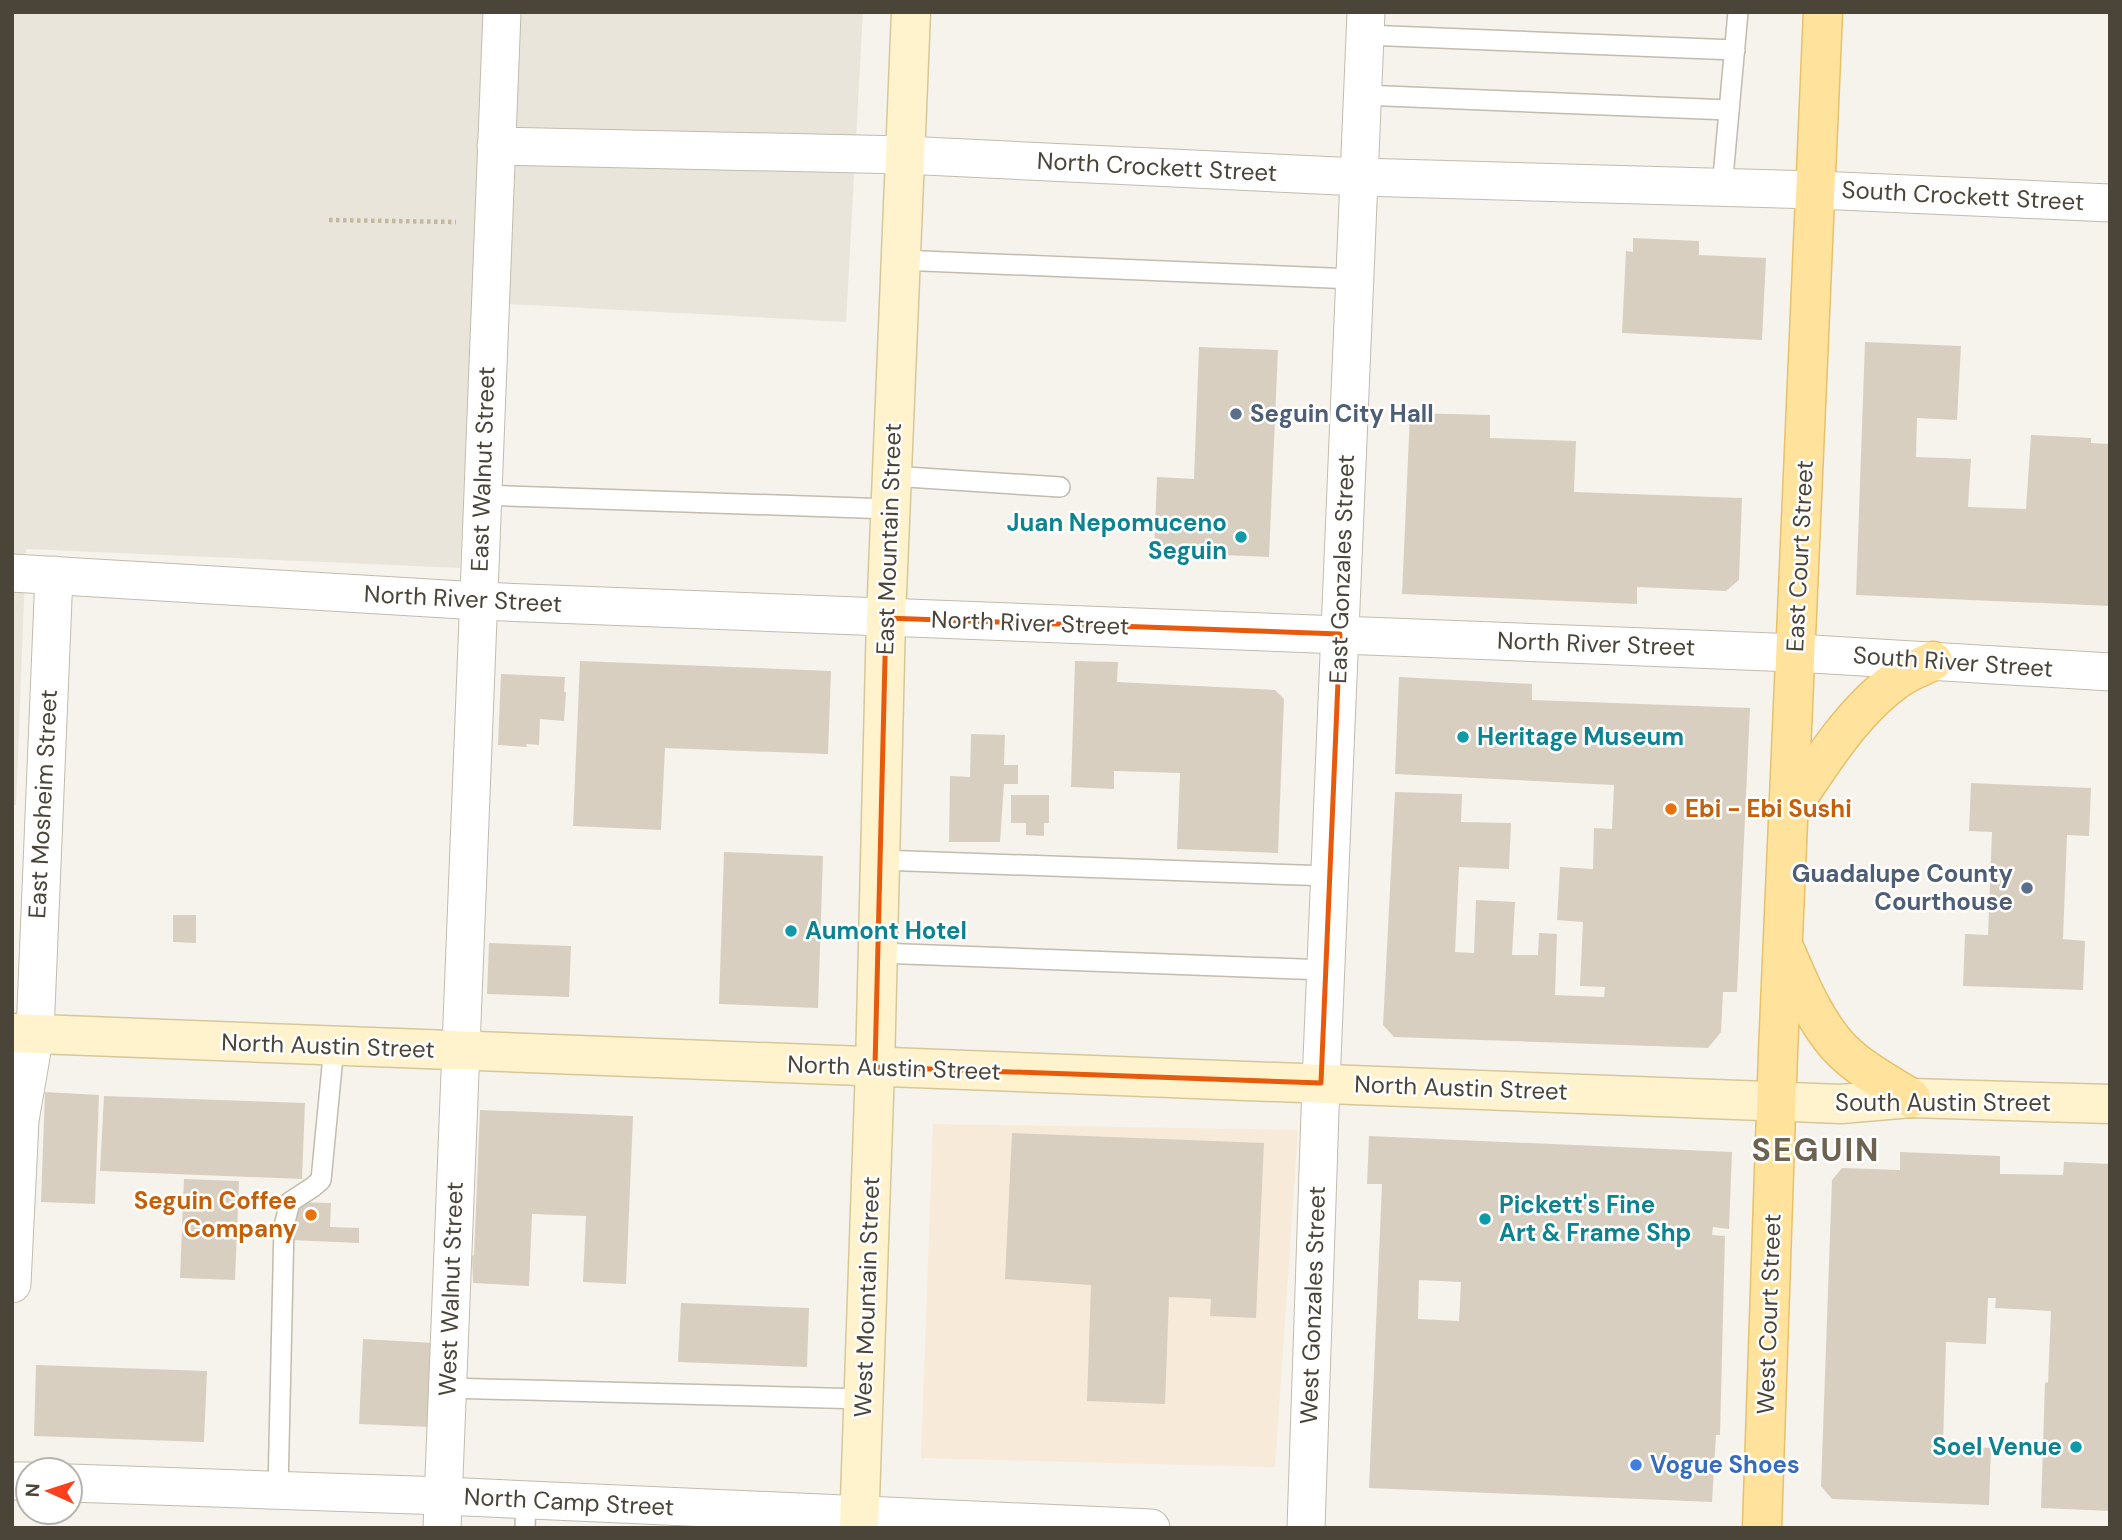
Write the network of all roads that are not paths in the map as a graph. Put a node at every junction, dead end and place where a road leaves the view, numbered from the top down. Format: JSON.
{"nodes":[{"id":1,"x":502,"y":12,"type":"edge"},
{"id":2,"x":911,"y":12,"type":"edge"},
{"id":3,"x":1738,"y":12,"type":"edge"},
{"id":4,"x":1823,"y":12,"type":"edge"},
{"id":5,"x":1365,"y":24,"type":"edge"},
{"id":6,"x":1735,"y":50,"type":"junction"},
{"id":7,"x":1362,"y":95,"type":"junction"},
{"id":8,"x":1729,"y":110,"type":"junction"},
{"id":9,"x":496,"y":146,"type":"junction"},
{"id":10,"x":904,"y":155,"type":"junction"},
{"id":11,"x":1359,"y":177,"type":"junction"},
{"id":12,"x":1722,"y":188,"type":"junction"},
{"id":13,"x":1817,"y":190,"type":"junction"},
{"id":14,"x":2110,"y":203,"type":"edge"},
{"id":15,"x":900,"y":260,"type":"junction"},
{"id":16,"x":1354,"y":279,"type":"junction"},
{"id":17,"x":1060,"y":487,"type":"dead end"},
{"id":18,"x":891,"y":492,"type":"junction"},
{"id":19,"x":482,"y":495,"type":"junction"},
{"id":20,"x":12,"y":573,"type":"edge"},
{"id":21,"x":54,"y":575,"type":"junction"},
{"id":22,"x":479,"y":601,"type":"junction"},
{"id":23,"x":886,"y":618,"type":"junction"},
{"id":24,"x":1339,"y":634,"type":"junction"},
{"id":25,"x":1796,"y":653,"type":"junction"},
{"id":26,"x":1933,"y":660,"type":"junction"},
{"id":27,"x":2110,"y":672,"type":"edge"},
{"id":28,"x":1789,"y":811,"type":"junction"},
{"id":29,"x":880,"y":860,"type":"junction"},
{"id":30,"x":1329,"y":876,"type":"junction"},
{"id":31,"x":1783,"y":946,"type":"junction"},
{"id":32,"x":878,"y":953,"type":"junction"},
{"id":33,"x":1325,"y":970,"type":"junction"},
{"id":34,"x":23,"y":1034,"type":"edge"},
{"id":35,"x":334,"y":1046,"type":"junction"},
{"id":36,"x":460,"y":1051,"type":"junction"},
{"id":37,"x":875,"y":1067,"type":"junction"},
{"id":38,"x":1321,"y":1083,"type":"junction"},
{"id":39,"x":1911,"y":1098,"type":"junction"},
{"id":40,"x":1776,"y":1100,"type":"junction"},
{"id":41,"x":2110,"y":1104,"type":"edge"},
{"id":42,"x":12,"y":1284,"type":"edge"},
{"id":43,"x":448,"y":1388,"type":"junction"},
{"id":44,"x":863,"y":1399,"type":"junction"},
{"id":45,"x":84,"y":1483,"type":"edge"},
{"id":46,"x":278,"y":1490,"type":"junction"},
{"id":47,"x":443,"y":1512,"type":"edge"},
{"id":48,"x":526,"y":1514,"type":"edge"},
{"id":49,"x":859,"y":1522,"type":"edge"},
{"id":50,"x":1151,"y":1528,"type":"edge"},
{"id":51,"x":1306,"y":1528,"type":"edge"},
{"id":52,"x":1762,"y":1528,"type":"edge"}],
"edges":[{"from":1,"to":9,"type":"street","name":"East Walnut Street"},
{"from":2,"to":10,"type":"main road","name":"East Mountain Street"},
{"from":3,"to":6,"type":"lane"},
{"from":4,"to":13,"type":"main road","name":"East Court Street"},
{"from":5,"to":6,"type":"lane"},
{"from":5,"to":7,"type":"street","name":"East Gonzales Street"},
{"from":6,"to":8,"type":"lane"},
{"from":7,"to":8,"type":"lane"},
{"from":7,"to":11,"type":"street","name":"East Gonzales Street"},
{"from":8,"to":12,"type":"lane"},
{"from":9,"to":10,"type":"street","name":"North Crockett Street"},
{"from":9,"to":19,"type":"street","name":"East Walnut Street"},
{"from":10,"to":11,"type":"street","name":"North Crockett Street"},
{"from":10,"to":15,"type":"main road","name":"East Mountain Street"},
{"from":11,"to":12,"type":"street","name":"North Crockett Street"},
{"from":11,"to":16,"type":"street","name":"East Gonzales Street"},
{"from":12,"to":13,"type":"street","name":"North Crockett Street"},
{"from":13,"to":14,"type":"street","name":"South Crockett Street"},
{"from":13,"to":25,"type":"main road","name":"East Court Street"},
{"from":15,"to":16,"type":"lane"},
{"from":15,"to":18,"type":"main road","name":"East Mountain Street"},
{"from":16,"to":24,"type":"street","name":"East Gonzales Street"},
{"from":17,"to":18,"type":"lane"},
{"from":18,"to":19,"type":"lane"},
{"from":18,"to":23,"type":"main road","name":"East Mountain Street"},
{"from":19,"to":22,"type":"street","name":"East Walnut Street"},
{"from":20,"to":21,"type":"street","name":"North River Street"},
{"from":21,"to":22,"type":"street","name":"North River Street"},
{"from":21,"to":34,"type":"street","name":"East Mosheim Street"},
{"from":22,"to":23,"type":"street","name":"North River Street"},
{"from":22,"to":36,"type":"street","name":"East Walnut Street"},
{"from":23,"to":24,"type":"street","name":"North River Street"},
{"from":23,"to":29,"type":"main road","name":"East Mountain Street"},
{"from":24,"to":25,"type":"street","name":"North River Street"},
{"from":24,"to":30,"type":"street","name":"East Gonzales Street"},
{"from":25,"to":26,"type":"street","name":"South River Street"},
{"from":25,"to":28,"type":"main road","name":"East Court Street"},
{"from":26,"to":27,"type":"street","name":"South River Street"},
{"from":26,"to":28,"type":"main road"},
{"from":28,"to":31,"type":"main road","name":"East Court Street"},
{"from":29,"to":30,"type":"lane"},
{"from":29,"to":32,"type":"main road","name":"East Mountain Street"},
{"from":30,"to":33,"type":"street","name":"East Gonzales Street"},
{"from":31,"to":39,"type":"main road"},
{"from":31,"to":40,"type":"main road","name":"East Court Street"},
{"from":32,"to":33,"type":"lane"},
{"from":32,"to":37,"type":"main road","name":"East Mountain Street"},
{"from":33,"to":38,"type":"street","name":"East Gonzales Street"},
{"from":34,"to":35,"type":"main road","name":"North Austin Street"},
{"from":34,"to":42,"type":"street","name":"East Mosheim Street"},
{"from":35,"to":36,"type":"main road","name":"North Austin Street"},
{"from":35,"to":46,"type":"lane"},
{"from":36,"to":37,"type":"main road","name":"North Austin Street"},
{"from":36,"to":43,"type":"street","name":"West Walnut Street"},
{"from":37,"to":38,"type":"main road","name":"North Austin Street"},
{"from":37,"to":44,"type":"main road","name":"West Mountain Street"},
{"from":38,"to":40,"type":"main road","name":"North Austin Street"},
{"from":38,"to":51,"type":"street","name":"West Gonzales Street"},
{"from":39,"to":40,"type":"main road","name":"South Austin Street"},
{"from":39,"to":41,"type":"main road","name":"South Austin Street"},
{"from":40,"to":52,"type":"main road","name":"West Court Street"},
{"from":43,"to":44,"type":"lane"},
{"from":43,"to":47,"type":"street","name":"West Walnut Street"},
{"from":44,"to":49,"type":"main road","name":"West Mountain Street"},
{"from":45,"to":46,"type":"street","name":"North Camp Street"},
{"from":46,"to":47,"type":"street","name":"North Camp Street"},
{"from":47,"to":48,"type":"street","name":"North Camp Street"},
{"from":48,"to":49,"type":"street","name":"North Camp Street"},
{"from":49,"to":50,"type":"street","name":"North Camp Street"}]}
